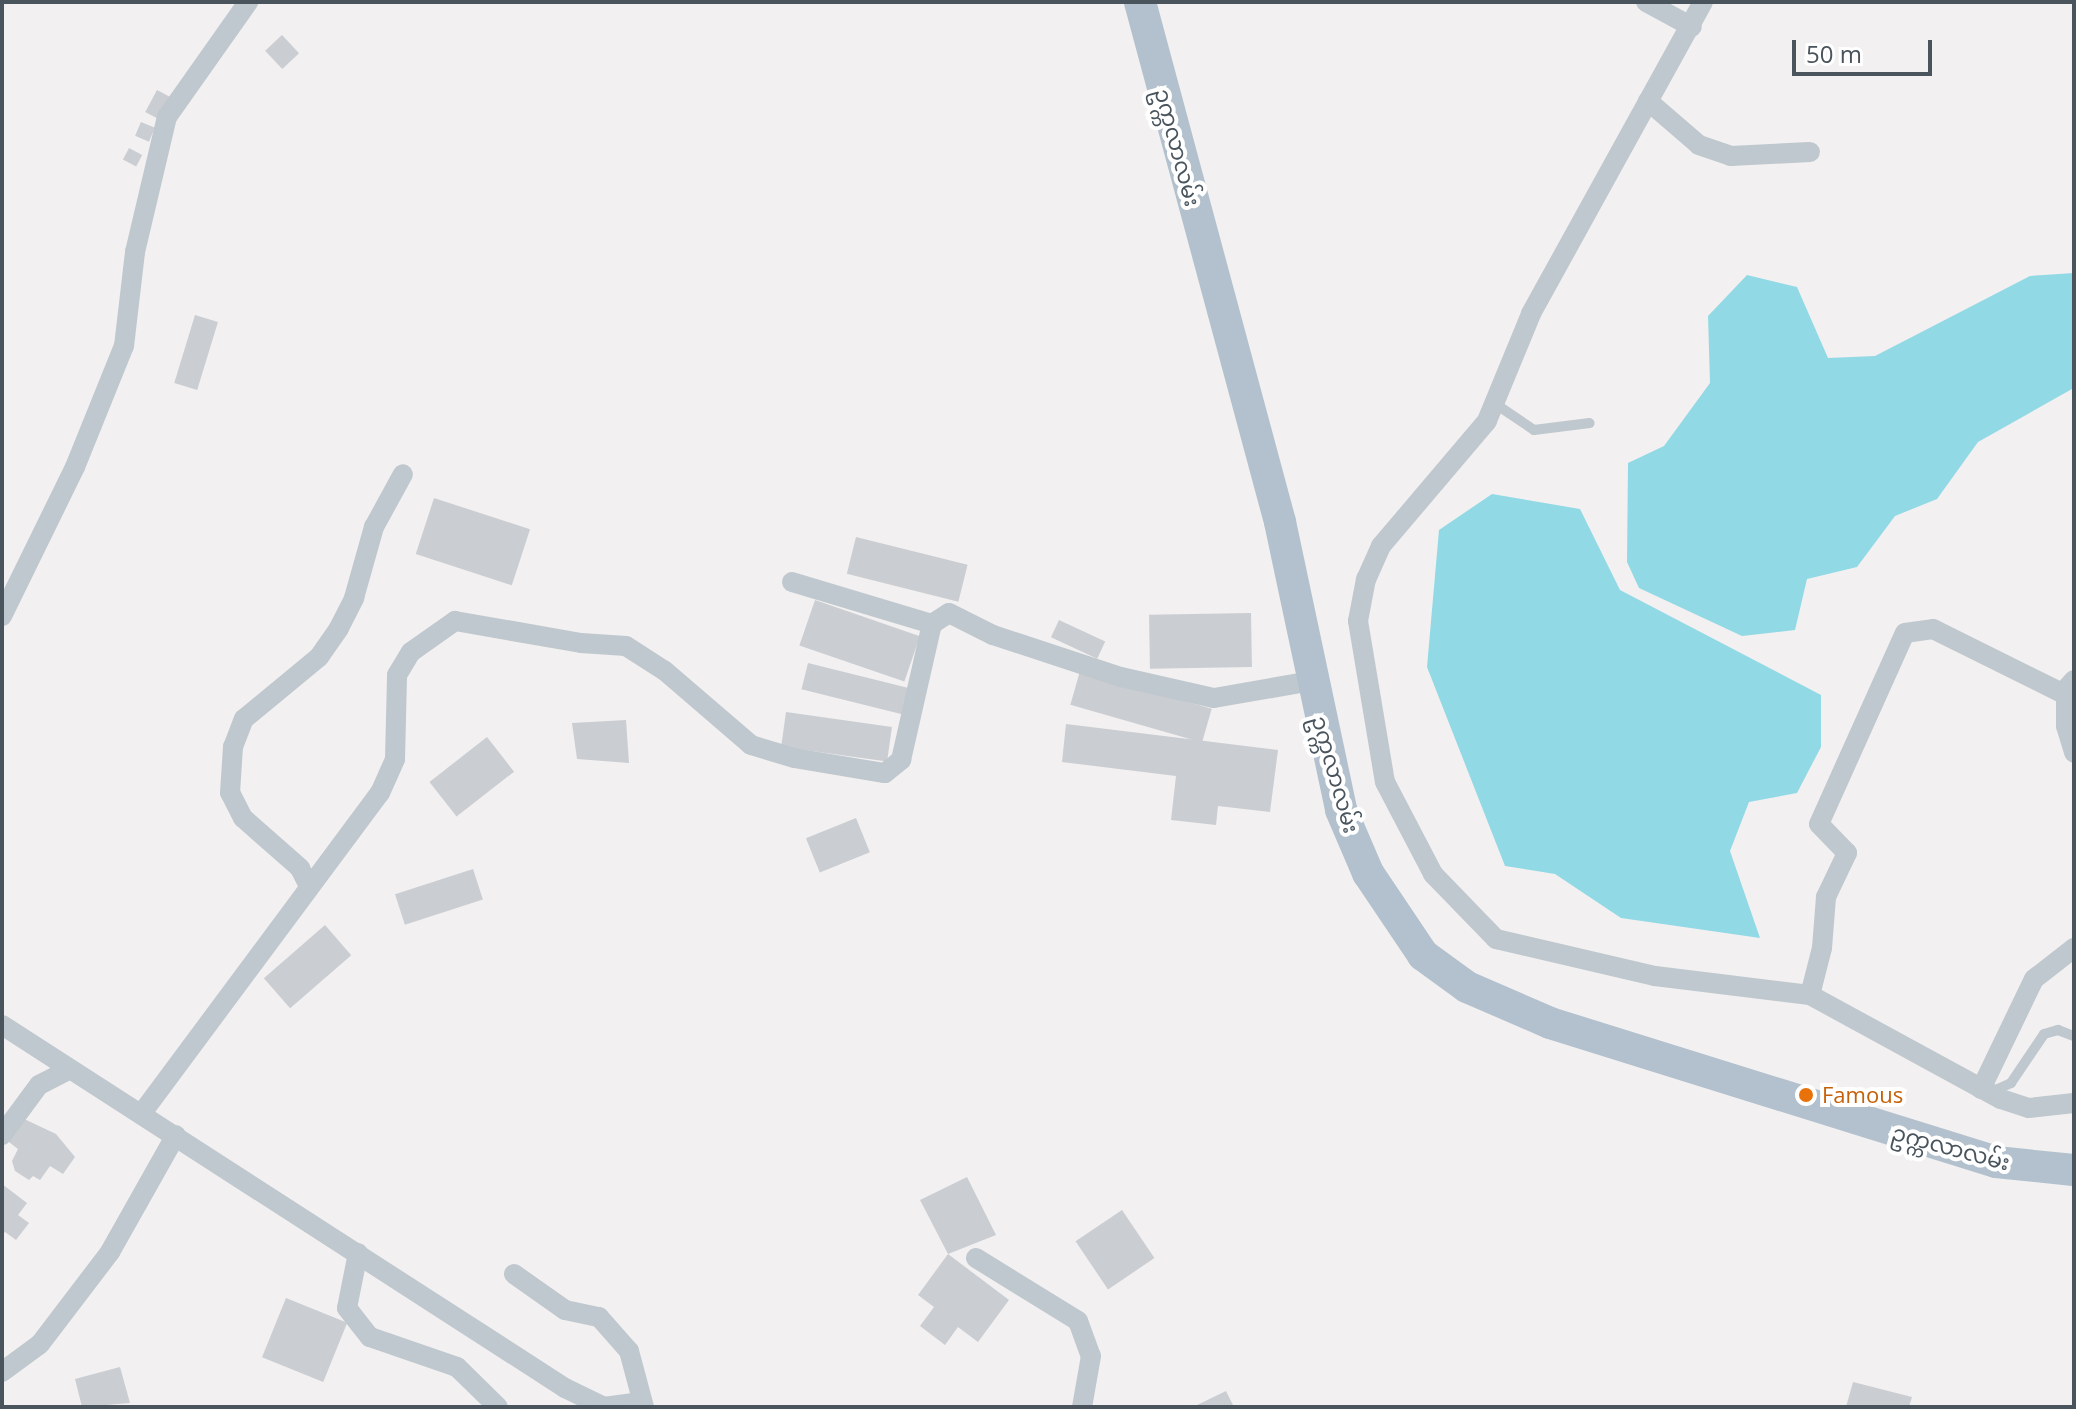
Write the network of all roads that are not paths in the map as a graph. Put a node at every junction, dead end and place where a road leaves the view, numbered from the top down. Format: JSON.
{"nodes":[{"id":1,"x":248,"y":2,"type":"edge"},
{"id":2,"x":1140,"y":2,"type":"edge"},
{"id":3,"x":1646,"y":2,"type":"edge"},
{"id":4,"x":1703,"y":2,"type":"edge"},
{"id":5,"x":1692,"y":27,"type":"junction"},
{"id":6,"x":1648,"y":101,"type":"junction"},
{"id":7,"x":1810,"y":152,"type":"dead end"},
{"id":8,"x":1494,"y":403,"type":"junction"},
{"id":9,"x":1590,"y":423,"type":"dead end"},
{"id":10,"x":403,"y":474,"type":"dead end"},
{"id":11,"x":792,"y":582,"type":"dead end"},
{"id":12,"x":2,"y":616,"type":"edge"},
{"id":13,"x":932,"y":624,"type":"junction"},
{"id":14,"x":1311,"y":681,"type":"junction"},
{"id":15,"x":2070,"y":687,"type":"edge"},
{"id":16,"x":2074,"y":753,"type":"edge"},
{"id":17,"x":309,"y":886,"type":"junction"},
{"id":18,"x":2074,"y":948,"type":"edge"},
{"id":19,"x":1810,"y":995,"type":"junction"},
{"id":20,"x":2,"y":1025,"type":"edge"},
{"id":21,"x":2074,"y":1036,"type":"edge"},
{"id":22,"x":66,"y":1071,"type":"junction"},
{"id":23,"x":2011,"y":1083,"type":"junction"},
{"id":24,"x":1985,"y":1091,"type":"junction"},
{"id":25,"x":2074,"y":1103,"type":"edge"},
{"id":26,"x":2029,"y":1108,"type":"junction"},
{"id":27,"x":142,"y":1113,"type":"junction"},
{"id":28,"x":2,"y":1135,"type":"edge"},
{"id":29,"x":176,"y":1135,"type":"junction"},
{"id":30,"x":2074,"y":1170,"type":"edge"},
{"id":31,"x":358,"y":1253,"type":"junction"},
{"id":32,"x":976,"y":1258,"type":"dead end"},
{"id":33,"x":514,"y":1274,"type":"dead end"},
{"id":34,"x":2,"y":1372,"type":"edge"},
{"id":35,"x":498,"y":1407,"type":"edge"},
{"id":36,"x":643,"y":1407,"type":"edge"},
{"id":37,"x":1082,"y":1407,"type":"edge"}],
"edges":[{"from":1,"to":12,"type":"street"},
{"from":2,"to":14,"type":"main road","name":"ဥက္ကလာလမ်း"},
{"from":3,"to":5,"type":"street"},
{"from":4,"to":5,"type":"street"},
{"from":5,"to":6,"type":"street"},
{"from":6,"to":7,"type":"street"},
{"from":6,"to":8,"type":"street"},
{"from":8,"to":9,"type":"lane"},
{"from":8,"to":19,"type":"street"},
{"from":10,"to":17,"type":"street"},
{"from":11,"to":13,"type":"street"},
{"from":13,"to":14,"type":"street"},
{"from":13,"to":17,"type":"street"},
{"from":14,"to":30,"type":"main road","name":"ဥက္ကလာလမ်း"},
{"from":15,"to":16,"type":"street"},
{"from":15,"to":19,"type":"street"},
{"from":17,"to":27,"type":"street"},
{"from":18,"to":24,"type":"street"},
{"from":19,"to":24,"type":"street"},
{"from":20,"to":22,"type":"street"},
{"from":21,"to":23,"type":"lane"},
{"from":22,"to":27,"type":"street"},
{"from":22,"to":28,"type":"street"},
{"from":23,"to":24,"type":"lane"},
{"from":23,"to":26,"type":"lane"},
{"from":24,"to":26,"type":"street"},
{"from":25,"to":26,"type":"street"},
{"from":27,"to":29,"type":"street"},
{"from":29,"to":31,"type":"street"},
{"from":29,"to":34,"type":"street"},
{"from":31,"to":35,"type":"street"},
{"from":31,"to":36,"type":"street"},
{"from":32,"to":37,"type":"street"},
{"from":33,"to":36,"type":"street"}]}
